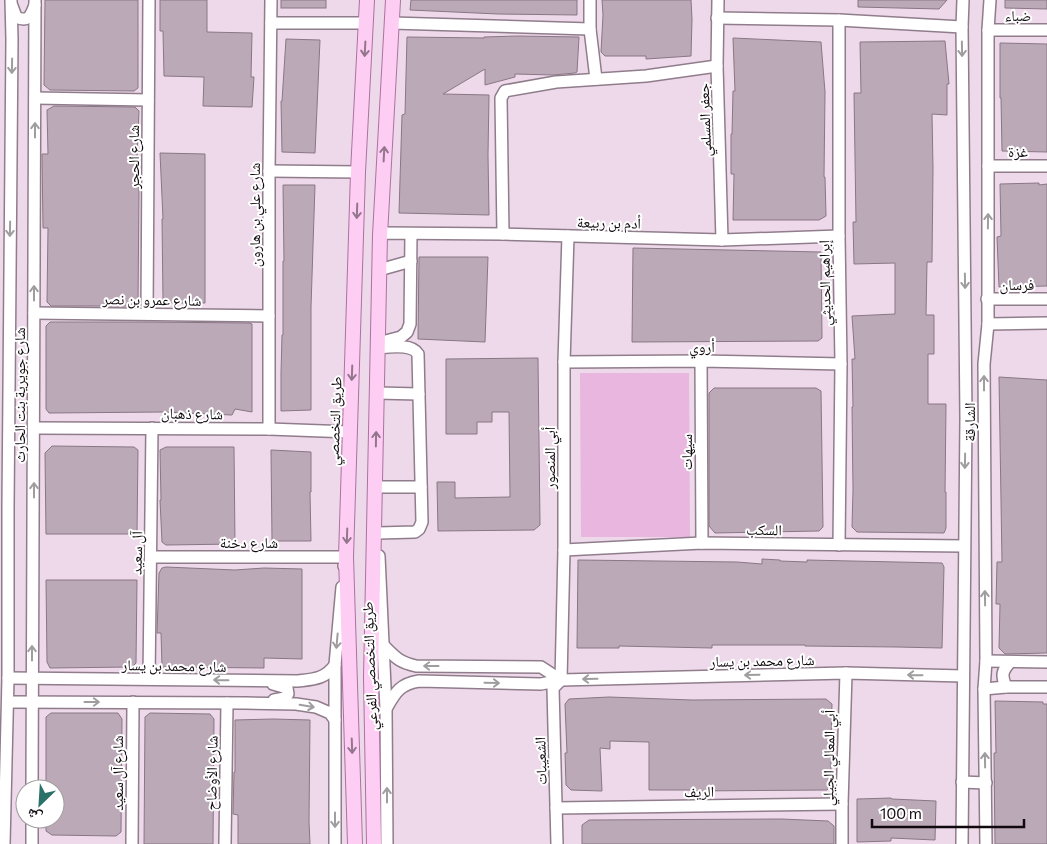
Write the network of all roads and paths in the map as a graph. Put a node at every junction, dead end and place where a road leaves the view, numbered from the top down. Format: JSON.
{"nodes":[{"id":1,"x":149,"y":0,"type":"edge"},
{"id":2,"x":271,"y":0,"type":"edge"},
{"id":3,"x":367,"y":0,"type":"edge"},
{"id":4,"x":393,"y":0,"type":"edge"},
{"id":5,"x":590,"y":0,"type":"edge"},
{"id":6,"x":718,"y":0,"type":"edge"},
{"id":7,"x":964,"y":0,"type":"edge"},
{"id":8,"x":990,"y":0,"type":"edge"},
{"id":9,"x":11,"y":2,"type":"edge"},
{"id":10,"x":35,"y":2,"type":"edge"},
{"id":11,"x":717,"y":18,"type":"junction"},
{"id":12,"x":839,"y":20,"type":"junction"},
{"id":13,"x":271,"y":23,"type":"junction"},
{"id":14,"x":392,"y":23,"type":"junction"},
{"id":15,"x":366,"y":24,"type":"junction"},
{"id":16,"x":962,"y":27,"type":"junction"},
{"id":17,"x":590,"y":28,"type":"junction"},
{"id":18,"x":988,"y":30,"type":"junction"},
{"id":19,"x":1047,"y":30,"type":"edge"},
{"id":20,"x":12,"y":39,"type":"junction"},
{"id":21,"x":35,"y":41,"type":"junction"},
{"id":22,"x":717,"y":66,"type":"junction"},
{"id":23,"x":596,"y":79,"type":"junction"},
{"id":24,"x":35,"y":98,"type":"junction"},
{"id":25,"x":148,"y":100,"type":"junction"},
{"id":26,"x":988,"y":166,"type":"junction"},
{"id":27,"x":1047,"y":166,"type":"edge"},
{"id":28,"x":269,"y":171,"type":"junction"},
{"id":29,"x":358,"y":172,"type":"junction"},
{"id":30,"x":411,"y":234,"type":"junction"},
{"id":31,"x":503,"y":234,"type":"junction"},
{"id":32,"x":380,"y":236,"type":"junction"},
{"id":33,"x":568,"y":236,"type":"junction"},
{"id":34,"x":838,"y":236,"type":"junction"},
{"id":35,"x":722,"y":240,"type":"junction"},
{"id":36,"x":5,"y":259,"type":"edge"},
{"id":37,"x":411,"y":261,"type":"junction"},
{"id":38,"x":379,"y":270,"type":"junction"},
{"id":39,"x":987,"y":299,"type":"junction"},
{"id":40,"x":1047,"y":299,"type":"edge"},
{"id":41,"x":34,"y":313,"type":"junction"},
{"id":42,"x":147,"y":314,"type":"junction"},
{"id":43,"x":270,"y":316,"type":"junction"},
{"id":44,"x":1047,"y":323,"type":"edge"},
{"id":45,"x":988,"y":324,"type":"junction"},
{"id":46,"x":378,"y":345,"type":"junction"},
{"id":47,"x":701,"y":361,"type":"junction"},
{"id":48,"x":564,"y":362,"type":"junction"},
{"id":49,"x":841,"y":364,"type":"junction"},
{"id":50,"x":5,"y":379,"type":"edge"},
{"id":51,"x":377,"y":393,"type":"junction"},
{"id":52,"x":419,"y":394,"type":"junction"},
{"id":53,"x":966,"y":418,"type":"junction"},
{"id":54,"x":984,"y":418,"type":"junction"},
{"id":55,"x":34,"y":428,"type":"junction"},
{"id":56,"x":152,"y":428,"type":"junction"},
{"id":57,"x":269,"y":429,"type":"junction"},
{"id":58,"x":350,"y":432,"type":"junction"},
{"id":59,"x":375,"y":487,"type":"junction"},
{"id":60,"x":421,"y":487,"type":"junction"},
{"id":61,"x":378,"y":533,"type":"junction"},
{"id":62,"x":702,"y":543,"type":"junction"},
{"id":63,"x":839,"y":545,"type":"junction"},
{"id":64,"x":964,"y":546,"type":"junction"},
{"id":65,"x":564,"y":550,"type":"junction"},
{"id":66,"x":151,"y":557,"type":"junction"},
{"id":67,"x":346,"y":557,"type":"junction"},
{"id":68,"x":4,"y":636,"type":"edge"},
{"id":69,"x":384,"y":646,"type":"junction"},
{"id":70,"x":986,"y":661,"type":"junction"},
{"id":71,"x":1010,"y":662,"type":"junction"},
{"id":72,"x":1047,"y":662,"type":"edge"},
{"id":73,"x":334,"y":665,"type":"junction"},
{"id":74,"x":846,"y":674,"type":"junction"},
{"id":75,"x":963,"y":676,"type":"junction"},
{"id":76,"x":8,"y":678,"type":"junction"},
{"id":77,"x":32,"y":678,"type":"junction"},
{"id":78,"x":63,"y":678,"type":"junction"},
{"id":79,"x":149,"y":679,"type":"junction"},
{"id":80,"x":561,"y":680,"type":"junction"},
{"id":81,"x":245,"y":681,"type":"junction"},
{"id":82,"x":1006,"y":686,"type":"junction"},
{"id":83,"x":1047,"y":687,"type":"edge"},
{"id":84,"x":984,"y":689,"type":"junction"},
{"id":85,"x":8,"y":702,"type":"junction"},
{"id":86,"x":32,"y":702,"type":"junction"},
{"id":87,"x":63,"y":702,"type":"junction"},
{"id":88,"x":133,"y":702,"type":"junction"},
{"id":89,"x":227,"y":703,"type":"junction"},
{"id":90,"x":245,"y":703,"type":"junction"},
{"id":91,"x":386,"y":709,"type":"junction"},
{"id":92,"x":335,"y":720,"type":"junction"},
{"id":93,"x":6,"y":746,"type":"junction"},
{"id":94,"x":32,"y":746,"type":"junction"},
{"id":95,"x":32,"y":779,"type":"edge"},
{"id":96,"x":962,"y":782,"type":"junction"},
{"id":97,"x":986,"y":783,"type":"junction"},
{"id":98,"x":842,"y":804,"type":"junction"},
{"id":99,"x":556,"y":808,"type":"junction"},
{"id":100,"x":32,"y":829,"type":"edge"},
{"id":101,"x":4,"y":844,"type":"edge"},
{"id":102,"x":32,"y":844,"type":"edge"},
{"id":103,"x":132,"y":844,"type":"edge"},
{"id":104,"x":225,"y":844,"type":"edge"},
{"id":105,"x":335,"y":844,"type":"edge"},
{"id":106,"x":355,"y":844,"type":"edge"},
{"id":107,"x":374,"y":844,"type":"edge"},
{"id":108,"x":387,"y":844,"type":"edge"},
{"id":109,"x":557,"y":844,"type":"edge"},
{"id":110,"x":842,"y":844,"type":"edge"},
{"id":111,"x":962,"y":844,"type":"edge"},
{"id":112,"x":986,"y":844,"type":"edge"}],
"edges":[{"from":1,"to":25,"type":"street","name":"شارع الحجر"},
{"from":2,"to":13,"type":"street","name":"شارع علي بن هارون"},
{"from":3,"to":15,"type":"main road","name":"طريق التخصصي"},
{"from":4,"to":14,"type":"main road"},
{"from":5,"to":17,"type":"street"},
{"from":6,"to":11,"type":"street","name":"جعفر المسلمي"},
{"from":7,"to":16,"type":"street","name":"الشارقة"},
{"from":8,"to":18,"type":"street","name":"الشارقة"},
{"from":9,"to":10,"type":"street"},
{"from":9,"to":20,"type":"street","name":"شارع جويرية بنت الحارث"},
{"from":10,"to":21,"type":"street","name":"شارع جويرية بنت الحارث"},
{"from":11,"to":12,"type":"street"},
{"from":11,"to":22,"type":"street","name":"جعفر المسلمي"},
{"from":12,"to":16,"type":"street"},
{"from":12,"to":34,"type":"street","name":"إبراهيم الحديثي"},
{"from":13,"to":15,"type":"street"},
{"from":13,"to":28,"type":"street","name":"شارع علي بن هارون"},
{"from":14,"to":17,"type":"street"},
{"from":32,"to":14,"type":"main road","one_way":true},
{"from":15,"to":29,"type":"main road","name":"طريق التخصصي","one_way":true},
{"from":16,"to":53,"type":"street","name":"الشارقة","one_way":true},
{"from":17,"to":23,"type":"street"},
{"from":18,"to":19,"type":"street","name":"ضباء"},
{"from":18,"to":26,"type":"street","name":"الشارقة"},
{"from":20,"to":21,"type":"street"},
{"from":20,"to":36,"type":"street","name":"شارع جويرية بنت الحارث","one_way":true},
{"from":21,"to":24,"type":"street","name":"شارع جويرية بنت الحارث"},
{"from":22,"to":23,"type":"street"},
{"from":22,"to":35,"type":"street","name":"جعفر المسلمي"},
{"from":23,"to":31,"type":"street"},
{"from":24,"to":25,"type":"street"},
{"from":41,"to":24,"type":"street","name":"شارع جويرية بنت الحارث","one_way":true},
{"from":25,"to":42,"type":"street","name":"شارع الحجر"},
{"from":26,"to":27,"type":"street","name":"غزة"},
{"from":39,"to":26,"type":"street","name":"الشارقة","one_way":true},
{"from":28,"to":29,"type":"street"},
{"from":28,"to":43,"type":"street","name":"شارع علي بن هارون"},
{"from":29,"to":58,"type":"main road","name":"طريق التخصصي","one_way":true},
{"from":30,"to":31,"type":"street","name":"أدم بن ربيعة"},
{"from":30,"to":32,"type":"street","name":"أدم بن ربيعة"},
{"from":30,"to":37,"type":"street"},
{"from":31,"to":33,"type":"street","name":"أدم بن ربيعة"},
{"from":32,"to":38,"type":"main road"},
{"from":33,"to":35,"type":"street","name":"أدم بن ربيعة"},
{"from":33,"to":48,"type":"street","name":"أبي المنصور"},
{"from":34,"to":35,"type":"street","name":"أدم بن ربيعة"},
{"from":34,"to":49,"type":"street","name":"إبراهيم الحديثي"},
{"from":36,"to":50,"type":"street","name":"شارع جويرية بنت الحارث"},
{"from":37,"to":38,"type":"street"},
{"from":37,"to":46,"type":"street"},
{"from":38,"to":46,"type":"main road"},
{"from":39,"to":40,"type":"street","name":"فرسان"},
{"from":39,"to":45,"type":"street","name":"الشارقة"},
{"from":41,"to":42,"type":"street","name":"شارع عمرو بن نصر"},
{"from":41,"to":55,"type":"street","name":"شارع جويرية بنت الحارث"},
{"from":42,"to":43,"type":"street","name":"شارع عمرو بن نصر"},
{"from":43,"to":57,"type":"street","name":"شارع علي بن هارون"},
{"from":44,"to":45,"type":"street"},
{"from":54,"to":45,"type":"street","name":"الشارقة","one_way":true},
{"from":46,"to":51,"type":"main road"},
{"from":46,"to":52,"type":"street"},
{"from":47,"to":48,"type":"street","name":"أروي"},
{"from":47,"to":49,"type":"street","name":"أروي"},
{"from":47,"to":62,"type":"street","name":"سيهات"},
{"from":48,"to":65,"type":"street","name":"أبي المنصور"},
{"from":49,"to":63,"type":"street","name":"إبراهيم الحديثي"},
{"from":50,"to":68,"type":"street","name":"شارع جويرية بنت الحارث"},
{"from":51,"to":52,"type":"street"},
{"from":59,"to":51,"type":"main road","one_way":true},
{"from":52,"to":60,"type":"street"},
{"from":53,"to":54,"type":"street"},
{"from":53,"to":64,"type":"street","name":"الشارقة","one_way":true},
{"from":70,"to":54,"type":"street","name":"الشارقة","one_way":true},
{"from":55,"to":56,"type":"street","name":"شارع ذهبان"},
{"from":77,"to":55,"type":"street","name":"شارع جويرية بنت الحارث","one_way":true},
{"from":56,"to":57,"type":"street","name":"شارع ذهبان"},
{"from":56,"to":66,"type":"street","name":"آل سعيد"},
{"from":57,"to":58,"type":"street","name":"شارع ذهبان"},
{"from":58,"to":67,"type":"main road","name":"طريق التخصصي","one_way":true},
{"from":59,"to":60,"type":"street"},
{"from":59,"to":61,"type":"street","name":"طريق التخصصي الفرعي"},
{"from":59,"to":107,"type":"main road"},
{"from":60,"to":61,"type":"street"},
{"from":61,"to":69,"type":"street","name":"طريق التخصصي الفرعي"},
{"from":62,"to":63,"type":"street","name":"السكب"},
{"from":62,"to":65,"type":"street","name":"السكب"},
{"from":63,"to":64,"type":"street","name":"السكب"},
{"from":64,"to":75,"type":"street","name":"الشارقة"},
{"from":65,"to":80,"type":"street","name":"أبي المنصور"},
{"from":66,"to":67,"type":"street","name":"شارع دخنة"},
{"from":66,"to":79,"type":"street","name":"آل سعيد"},
{"from":67,"to":73,"type":"street","name":"طريق التخصصي الفرعي","one_way":true},
{"from":67,"to":106,"type":"main road","name":"طريق التخصصي","one_way":true},
{"from":68,"to":76,"type":"street","name":"شارع جويرية بنت الحارث"},
{"from":80,"to":69,"type":"street","one_way":true},
{"from":69,"to":91,"type":"street","name":"طريق التخصصي الفرعي"},
{"from":70,"to":71,"type":"street"},
{"from":70,"to":84,"type":"street","name":"الشارقة"},
{"from":71,"to":72,"type":"street"},
{"from":71,"to":82,"type":"street"},
{"from":73,"to":81,"type":"street","name":"شارع محمد بن يسار"},
{"from":73,"to":92,"type":"street","name":"طريق التخصصي الفرعي"},
{"from":75,"to":74,"type":"street","name":"شارع محمد بن يسار","one_way":true},
{"from":74,"to":80,"type":"street","name":"شارع محمد بن يسار","one_way":true},
{"from":74,"to":98,"type":"street","name":"أبي المعالي الجيلي"},
{"from":75,"to":96,"type":"street","name":"الشارقة"},
{"from":76,"to":77,"type":"street","name":"شارع محمد بن يسار"},
{"from":76,"to":85,"type":"street","name":"شارع جويرية بنت الحارث"},
{"from":77,"to":78,"type":"street","name":"شارع محمد بن يسار"},
{"from":77,"to":86,"type":"street","name":"شارع جويرية بنت الحارث"},
{"from":78,"to":79,"type":"street","name":"شارع محمد بن يسار"},
{"from":78,"to":87,"type":"street"},
{"from":81,"to":79,"type":"street","name":"شارع محمد بن يسار","one_way":true},
{"from":91,"to":80,"type":"street","name":"شارع محمد بن يسار","one_way":true},
{"from":80,"to":99,"type":"street","name":"الشعيبات"},
{"from":81,"to":90,"type":"street"},
{"from":82,"to":83,"type":"street"},
{"from":82,"to":84,"type":"street"},
{"from":97,"to":84,"type":"street","name":"الشارقة","one_way":true},
{"from":85,"to":86,"type":"street"},
{"from":85,"to":93,"type":"street","name":"شارع جويرية بنت الحارث"},
{"from":86,"to":87,"type":"street"},
{"from":86,"to":94,"type":"street","name":"شارع جويرية بنت الحارث"},
{"from":87,"to":88,"type":"street","one_way":true},
{"from":88,"to":89,"type":"street"},
{"from":88,"to":103,"type":"street","name":"شارع آل سعيد"},
{"from":89,"to":90,"type":"street"},
{"from":89,"to":104,"type":"street","name":"شارع الأوضاح"},
{"from":90,"to":92,"type":"street","one_way":true},
{"from":108,"to":91,"type":"street","name":"طريق التخصصي الفرعي","one_way":true},
{"from":92,"to":105,"type":"street","name":"طريق التخصصي الفرعي","one_way":true},
{"from":93,"to":94,"type":"street"},
{"from":93,"to":101,"type":"street","name":"شارع جويرية بنت الحارث"},
{"from":94,"to":95,"type":"street","name":"شارع جويرية بنت الحارث"},
{"from":96,"to":97,"type":"street"},
{"from":96,"to":111,"type":"street","name":"الشارقة"},
{"from":97,"to":112,"type":"street","name":"الشارقة"},
{"from":98,"to":99,"type":"street","name":"الريف"},
{"from":98,"to":110,"type":"street","name":"أبي المعالي الجيلي"},
{"from":99,"to":109,"type":"street","name":"الشعيبات"},
{"from":100,"to":102,"type":"street"}]}
